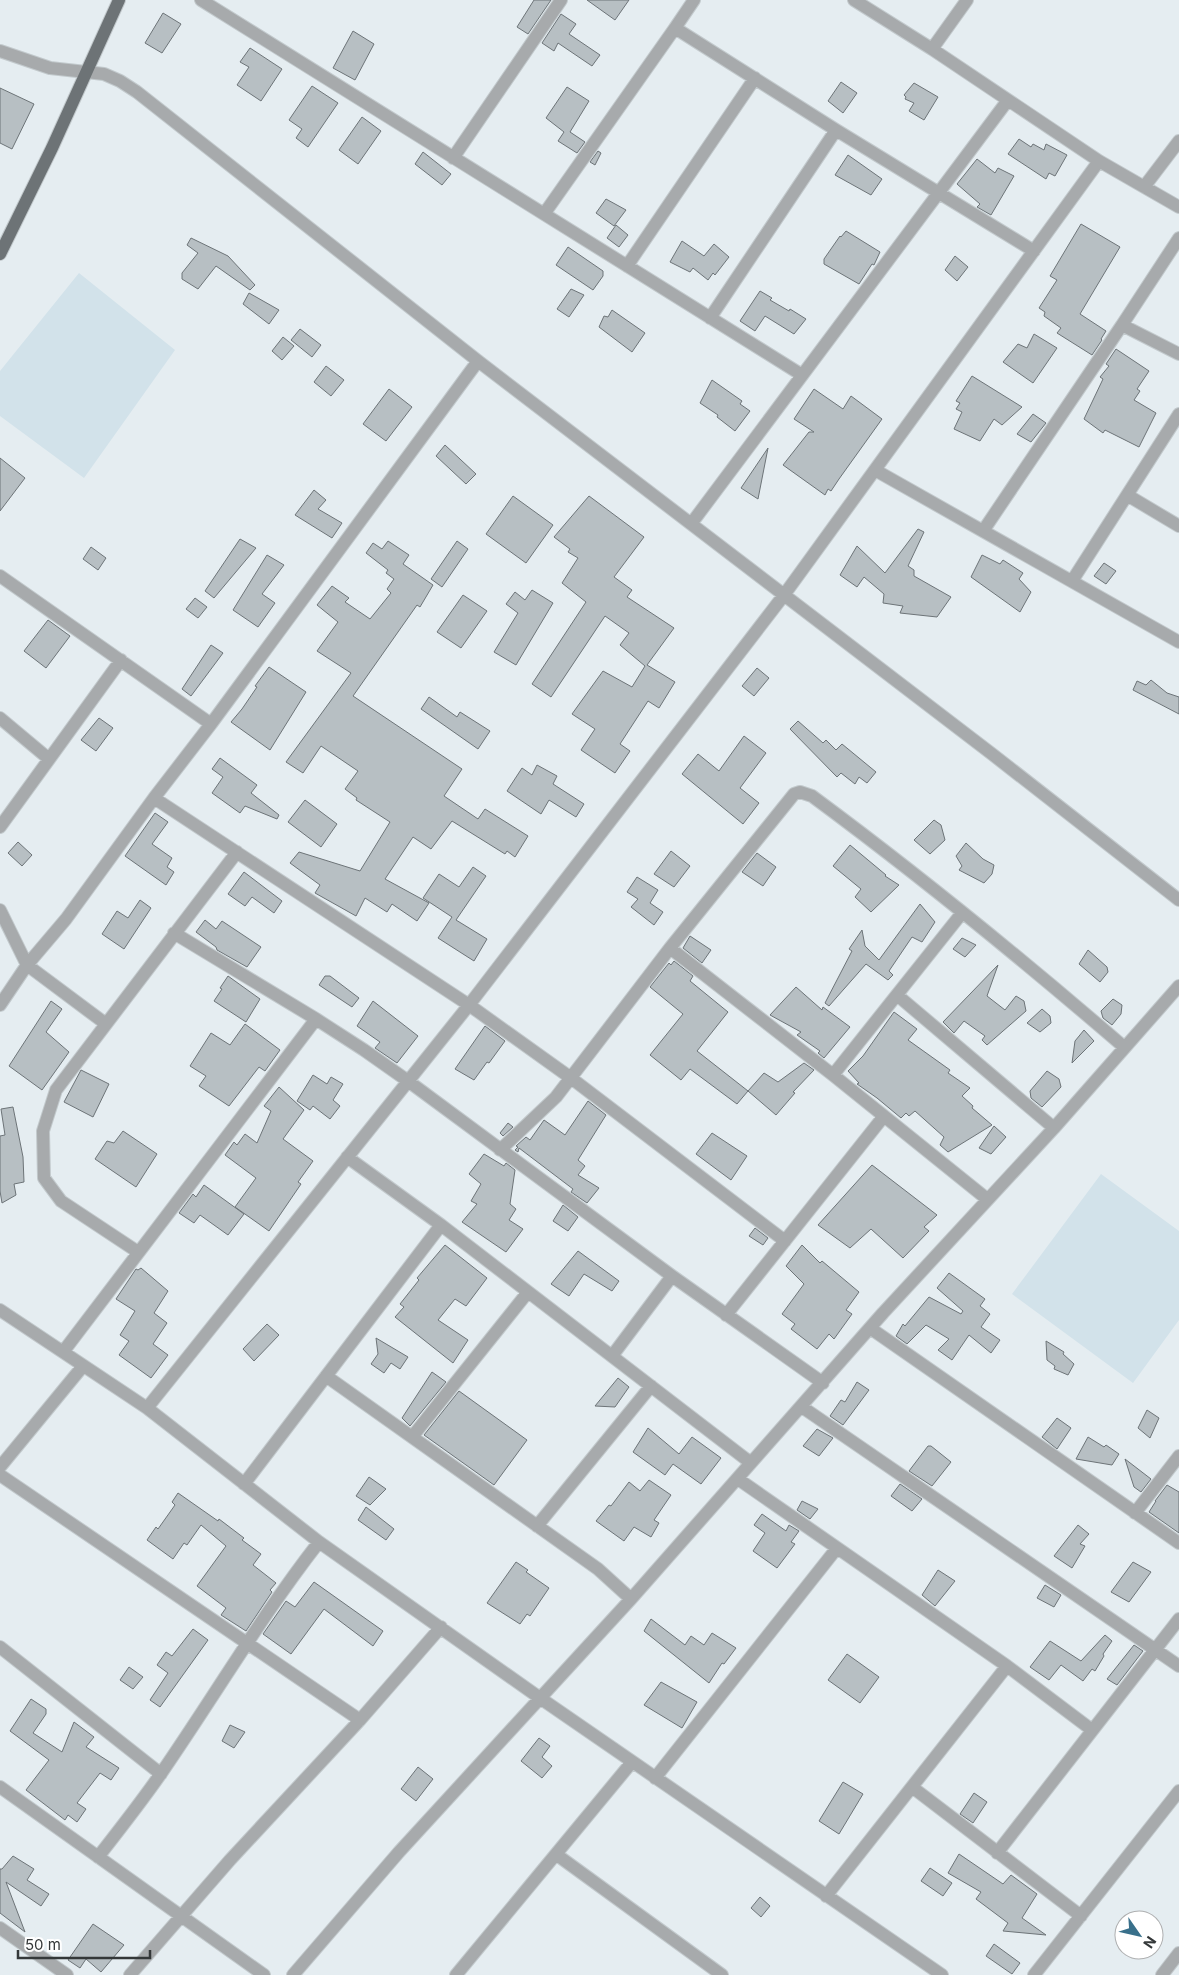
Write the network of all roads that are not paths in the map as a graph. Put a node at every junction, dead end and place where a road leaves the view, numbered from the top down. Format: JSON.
{"nodes":[{"id":1,"x":119,"y":0,"type":"edge"},
{"id":2,"x":200,"y":0,"type":"edge"},
{"id":3,"x":561,"y":0,"type":"edge"},
{"id":4,"x":694,"y":0,"type":"edge"},
{"id":5,"x":854,"y":0,"type":"edge"},
{"id":6,"x":967,"y":0,"type":"edge"},
{"id":7,"x":675,"y":28,"type":"junction"},
{"id":8,"x":932,"y":49,"type":"junction"},
{"id":9,"x":0,"y":51,"type":"edge"},
{"id":10,"x":87,"y":70,"type":"junction"},
{"id":11,"x":755,"y":78,"type":"junction"},
{"id":12,"x":1008,"y":100,"type":"junction"},
{"id":13,"x":836,"y":130,"type":"junction"},
{"id":14,"x":1179,"y":141,"type":"edge"},
{"id":15,"x":453,"y":158,"type":"junction"},
{"id":16,"x":1099,"y":161,"type":"junction"},
{"id":17,"x":1144,"y":187,"type":"junction"},
{"id":18,"x":939,"y":192,"type":"junction"},
{"id":19,"x":1179,"y":207,"type":"edge"},
{"id":20,"x":544,"y":214,"type":"junction"},
{"id":21,"x":1179,"y":238,"type":"edge"},
{"id":22,"x":1034,"y":251,"type":"junction"},
{"id":23,"x":0,"y":254,"type":"edge"},
{"id":24,"x":627,"y":266,"type":"junction"},
{"id":25,"x":710,"y":318,"type":"junction"},
{"id":26,"x":1122,"y":326,"type":"junction"},
{"id":27,"x":1179,"y":354,"type":"edge"},
{"id":28,"x":478,"y":361,"type":"junction"},
{"id":29,"x":802,"y":375,"type":"junction"},
{"id":30,"x":1179,"y":414,"type":"edge"},
{"id":31,"x":875,"y":470,"type":"junction"},
{"id":32,"x":1128,"y":495,"type":"junction"},
{"id":33,"x":691,"y":524,"type":"junction"},
{"id":34,"x":1179,"y":526,"type":"edge"},
{"id":35,"x":983,"y":531,"type":"junction"},
{"id":36,"x":0,"y":576,"type":"edge"},
{"id":37,"x":1072,"y":581,"type":"junction"},
{"id":38,"x":784,"y":595,"type":"junction"},
{"id":39,"x":1179,"y":642,"type":"edge"},
{"id":40,"x":121,"y":660,"type":"junction"},
{"id":41,"x":0,"y":718,"type":"edge"},
{"id":42,"x":211,"y":724,"type":"junction"},
{"id":43,"x":49,"y":759,"type":"junction"},
{"id":44,"x":154,"y":798,"type":"junction"},
{"id":45,"x":0,"y":827,"type":"edge"},
{"id":46,"x":237,"y":852,"type":"junction"},
{"id":47,"x":1179,"y":900,"type":"edge"},
{"id":48,"x":0,"y":910,"type":"edge"},
{"id":49,"x":962,"y":913,"type":"junction"},
{"id":50,"x":174,"y":933,"type":"junction"},
{"id":51,"x":670,"y":948,"type":"junction"},
{"id":52,"x":27,"y":965,"type":"junction"},
{"id":53,"x":1179,"y":986,"type":"edge"},
{"id":54,"x":896,"y":995,"type":"junction"},
{"id":55,"x":469,"y":1004,"type":"junction"},
{"id":56,"x":0,"y":1005,"type":"edge"},
{"id":57,"x":316,"y":1019,"type":"junction"},
{"id":58,"x":106,"y":1024,"type":"junction"},
{"id":59,"x":1124,"y":1047,"type":"junction"},
{"id":60,"x":833,"y":1075,"type":"junction"},
{"id":61,"x":571,"y":1078,"type":"junction"},
{"id":62,"x":408,"y":1081,"type":"junction"},
{"id":63,"x":884,"y":1116,"type":"junction"},
{"id":64,"x":1054,"y":1128,"type":"junction"},
{"id":65,"x":500,"y":1150,"type":"junction"},
{"id":66,"x":346,"y":1157,"type":"junction"},
{"id":67,"x":987,"y":1199,"type":"junction"},
{"id":68,"x":441,"y":1225,"type":"junction"},
{"id":69,"x":785,"y":1241,"type":"junction"},
{"id":70,"x":138,"y":1252,"type":"junction"},
{"id":71,"x":672,"y":1276,"type":"junction"},
{"id":72,"x":528,"y":1292,"type":"junction"},
{"id":73,"x":0,"y":1310,"type":"edge"},
{"id":74,"x":726,"y":1315,"type":"junction"},
{"id":75,"x":870,"y":1328,"type":"junction"},
{"id":76,"x":63,"y":1352,"type":"junction"},
{"id":77,"x":612,"y":1356,"type":"junction"},
{"id":78,"x":83,"y":1366,"type":"junction"},
{"id":79,"x":326,"y":1376,"type":"junction"},
{"id":80,"x":823,"y":1383,"type":"junction"},
{"id":81,"x":651,"y":1386,"type":"junction"},
{"id":82,"x":802,"y":1407,"type":"junction"},
{"id":83,"x":147,"y":1408,"type":"junction"},
{"id":84,"x":412,"y":1438,"type":"junction"},
{"id":85,"x":1179,"y":1456,"type":"edge"},
{"id":86,"x":751,"y":1464,"type":"junction"},
{"id":87,"x":0,"y":1466,"type":"edge"},
{"id":88,"x":0,"y":1475,"type":"edge"},
{"id":89,"x":738,"y":1479,"type":"junction"},
{"id":90,"x":244,"y":1484,"type":"junction"},
{"id":91,"x":1135,"y":1513,"type":"junction"},
{"id":92,"x":537,"y":1526,"type":"junction"},
{"id":93,"x":319,"y":1542,"type":"junction"},
{"id":94,"x":1179,"y":1543,"type":"edge"},
{"id":95,"x":837,"y":1548,"type":"junction"},
{"id":96,"x":631,"y":1599,"type":"junction"},
{"id":97,"x":1179,"y":1619,"type":"edge"},
{"id":98,"x":441,"y":1627,"type":"junction"},
{"id":99,"x":248,"y":1644,"type":"junction"},
{"id":100,"x":0,"y":1647,"type":"edge"},
{"id":101,"x":1155,"y":1649,"type":"junction"},
{"id":102,"x":1007,"y":1666,"type":"junction"},
{"id":103,"x":1179,"y":1666,"type":"edge"},
{"id":104,"x":540,"y":1698,"type":"junction"},
{"id":105,"x":360,"y":1720,"type":"junction"},
{"id":106,"x":1092,"y":1730,"type":"junction"},
{"id":107,"x":632,"y":1762,"type":"junction"},
{"id":108,"x":161,"y":1774,"type":"junction"},
{"id":109,"x":655,"y":1778,"type":"junction"},
{"id":110,"x":0,"y":1787,"type":"edge"},
{"id":111,"x":912,"y":1787,"type":"junction"},
{"id":112,"x":1179,"y":1791,"type":"edge"},
{"id":113,"x":998,"y":1853,"type":"junction"},
{"id":114,"x":557,"y":1855,"type":"junction"},
{"id":115,"x":98,"y":1857,"type":"junction"},
{"id":116,"x":826,"y":1896,"type":"junction"},
{"id":117,"x":182,"y":1916,"type":"junction"},
{"id":118,"x":1081,"y":1916,"type":"junction"},
{"id":119,"x":1,"y":1932,"type":"edge"},
{"id":120,"x":1179,"y":1953,"type":"edge"},
{"id":121,"x":1168,"y":1973,"type":"edge"},
{"id":122,"x":67,"y":1975,"type":"edge"},
{"id":123,"x":130,"y":1975,"type":"edge"},
{"id":124,"x":264,"y":1975,"type":"edge"},
{"id":125,"x":294,"y":1975,"type":"edge"},
{"id":126,"x":456,"y":1975,"type":"edge"},
{"id":127,"x":722,"y":1975,"type":"edge"},
{"id":128,"x":942,"y":1975,"type":"edge"},
{"id":129,"x":1034,"y":1975,"type":"edge"}],
"edges":[{"from":1,"to":10,"type":"main road"},
{"from":2,"to":15,"type":"street"},
{"from":3,"to":15,"type":"street"},
{"from":4,"to":7,"type":"street"},
{"from":5,"to":8,"type":"street"},
{"from":6,"to":8,"type":"street"},
{"from":7,"to":11,"type":"street"},
{"from":7,"to":20,"type":"street"},
{"from":8,"to":12,"type":"street"},
{"from":9,"to":10,"type":"street"},
{"from":10,"to":23,"type":"main road"},
{"from":10,"to":28,"type":"street"},
{"from":11,"to":13,"type":"street"},
{"from":11,"to":24,"type":"street"},
{"from":12,"to":16,"type":"street"},
{"from":12,"to":18,"type":"street"},
{"from":13,"to":18,"type":"street"},
{"from":13,"to":25,"type":"street"},
{"from":14,"to":17,"type":"street"},
{"from":15,"to":20,"type":"street"},
{"from":16,"to":17,"type":"street"},
{"from":16,"to":22,"type":"street"},
{"from":17,"to":19,"type":"street"},
{"from":18,"to":22,"type":"street"},
{"from":18,"to":29,"type":"street"},
{"from":20,"to":24,"type":"street"},
{"from":21,"to":26,"type":"street"},
{"from":22,"to":31,"type":"street"},
{"from":24,"to":25,"type":"street"},
{"from":25,"to":29,"type":"street"},
{"from":26,"to":27,"type":"street"},
{"from":26,"to":35,"type":"street"},
{"from":28,"to":33,"type":"street"},
{"from":28,"to":42,"type":"street"},
{"from":29,"to":33,"type":"street"},
{"from":30,"to":32,"type":"street"},
{"from":31,"to":35,"type":"street"},
{"from":31,"to":38,"type":"street"},
{"from":32,"to":34,"type":"street"},
{"from":32,"to":37,"type":"street"},
{"from":33,"to":38,"type":"street"},
{"from":35,"to":37,"type":"street"},
{"from":36,"to":40,"type":"street"},
{"from":37,"to":39,"type":"street"},
{"from":38,"to":47,"type":"street"},
{"from":38,"to":55,"type":"street"},
{"from":40,"to":42,"type":"street"},
{"from":40,"to":43,"type":"street"},
{"from":41,"to":43,"type":"street"},
{"from":42,"to":44,"type":"street"},
{"from":43,"to":45,"type":"street"},
{"from":44,"to":46,"type":"street"},
{"from":44,"to":52,"type":"street"},
{"from":46,"to":50,"type":"street"},
{"from":46,"to":55,"type":"street"},
{"from":48,"to":52,"type":"street"},
{"from":49,"to":51,"type":"street"},
{"from":49,"to":54,"type":"street"},
{"from":49,"to":59,"type":"street"},
{"from":50,"to":57,"type":"street"},
{"from":50,"to":58,"type":"street"},
{"from":51,"to":60,"type":"street"},
{"from":51,"to":61,"type":"street"},
{"from":52,"to":56,"type":"street"},
{"from":52,"to":58,"type":"street"},
{"from":53,"to":59,"type":"street"},
{"from":54,"to":60,"type":"street"},
{"from":54,"to":64,"type":"street"},
{"from":55,"to":61,"type":"street"},
{"from":55,"to":62,"type":"street"},
{"from":57,"to":62,"type":"street"},
{"from":57,"to":70,"type":"street"},
{"from":58,"to":70,"type":"street"},
{"from":59,"to":64,"type":"street"},
{"from":60,"to":63,"type":"street"},
{"from":61,"to":65,"type":"street"},
{"from":61,"to":69,"type":"street"},
{"from":62,"to":65,"type":"street"},
{"from":62,"to":66,"type":"street"},
{"from":63,"to":67,"type":"street"},
{"from":63,"to":69,"type":"street"},
{"from":64,"to":67,"type":"street"},
{"from":65,"to":71,"type":"street"},
{"from":66,"to":68,"type":"street"},
{"from":66,"to":83,"type":"street"},
{"from":67,"to":75,"type":"street"},
{"from":68,"to":72,"type":"street"},
{"from":68,"to":79,"type":"street"},
{"from":69,"to":74,"type":"street"},
{"from":70,"to":76,"type":"street"},
{"from":71,"to":74,"type":"street"},
{"from":71,"to":77,"type":"street"},
{"from":72,"to":77,"type":"street"},
{"from":72,"to":84,"type":"street"},
{"from":73,"to":76,"type":"street"},
{"from":74,"to":80,"type":"street"},
{"from":75,"to":80,"type":"street"},
{"from":75,"to":91,"type":"street"},
{"from":76,"to":78,"type":"street"},
{"from":77,"to":81,"type":"street"},
{"from":78,"to":83,"type":"street"},
{"from":78,"to":87,"type":"street"},
{"from":79,"to":84,"type":"street"},
{"from":79,"to":90,"type":"street"},
{"from":80,"to":82,"type":"street"},
{"from":81,"to":86,"type":"street"},
{"from":81,"to":92,"type":"street"},
{"from":82,"to":86,"type":"street"},
{"from":82,"to":101,"type":"street"},
{"from":83,"to":90,"type":"street"},
{"from":84,"to":92,"type":"street"},
{"from":85,"to":91,"type":"street"},
{"from":86,"to":89,"type":"street"},
{"from":88,"to":99,"type":"street"},
{"from":89,"to":95,"type":"street"},
{"from":89,"to":96,"type":"street"},
{"from":90,"to":93,"type":"street"},
{"from":91,"to":94,"type":"street"},
{"from":92,"to":96,"type":"street"},
{"from":93,"to":98,"type":"street"},
{"from":93,"to":99,"type":"street"},
{"from":95,"to":102,"type":"street"},
{"from":95,"to":109,"type":"street"},
{"from":96,"to":104,"type":"street"},
{"from":97,"to":101,"type":"street"},
{"from":98,"to":104,"type":"street"},
{"from":98,"to":105,"type":"street"},
{"from":99,"to":105,"type":"street"},
{"from":99,"to":108,"type":"street"},
{"from":100,"to":108,"type":"street"},
{"from":101,"to":103,"type":"street"},
{"from":101,"to":106,"type":"street"},
{"from":102,"to":106,"type":"street"},
{"from":102,"to":111,"type":"street"},
{"from":104,"to":107,"type":"street"},
{"from":104,"to":125,"type":"street"},
{"from":105,"to":117,"type":"street"},
{"from":106,"to":113,"type":"street"},
{"from":107,"to":109,"type":"street"},
{"from":107,"to":114,"type":"street"},
{"from":108,"to":115,"type":"street"},
{"from":109,"to":116,"type":"street"},
{"from":110,"to":115,"type":"street"},
{"from":111,"to":113,"type":"street"},
{"from":111,"to":116,"type":"street"},
{"from":112,"to":118,"type":"street"},
{"from":113,"to":118,"type":"street"},
{"from":114,"to":126,"type":"street"},
{"from":114,"to":127,"type":"street"},
{"from":115,"to":117,"type":"street"},
{"from":116,"to":128,"type":"street"},
{"from":117,"to":123,"type":"street"},
{"from":117,"to":124,"type":"street"},
{"from":118,"to":129,"type":"street"},
{"from":119,"to":122,"type":"street"},
{"from":120,"to":121,"type":"street"}]}
